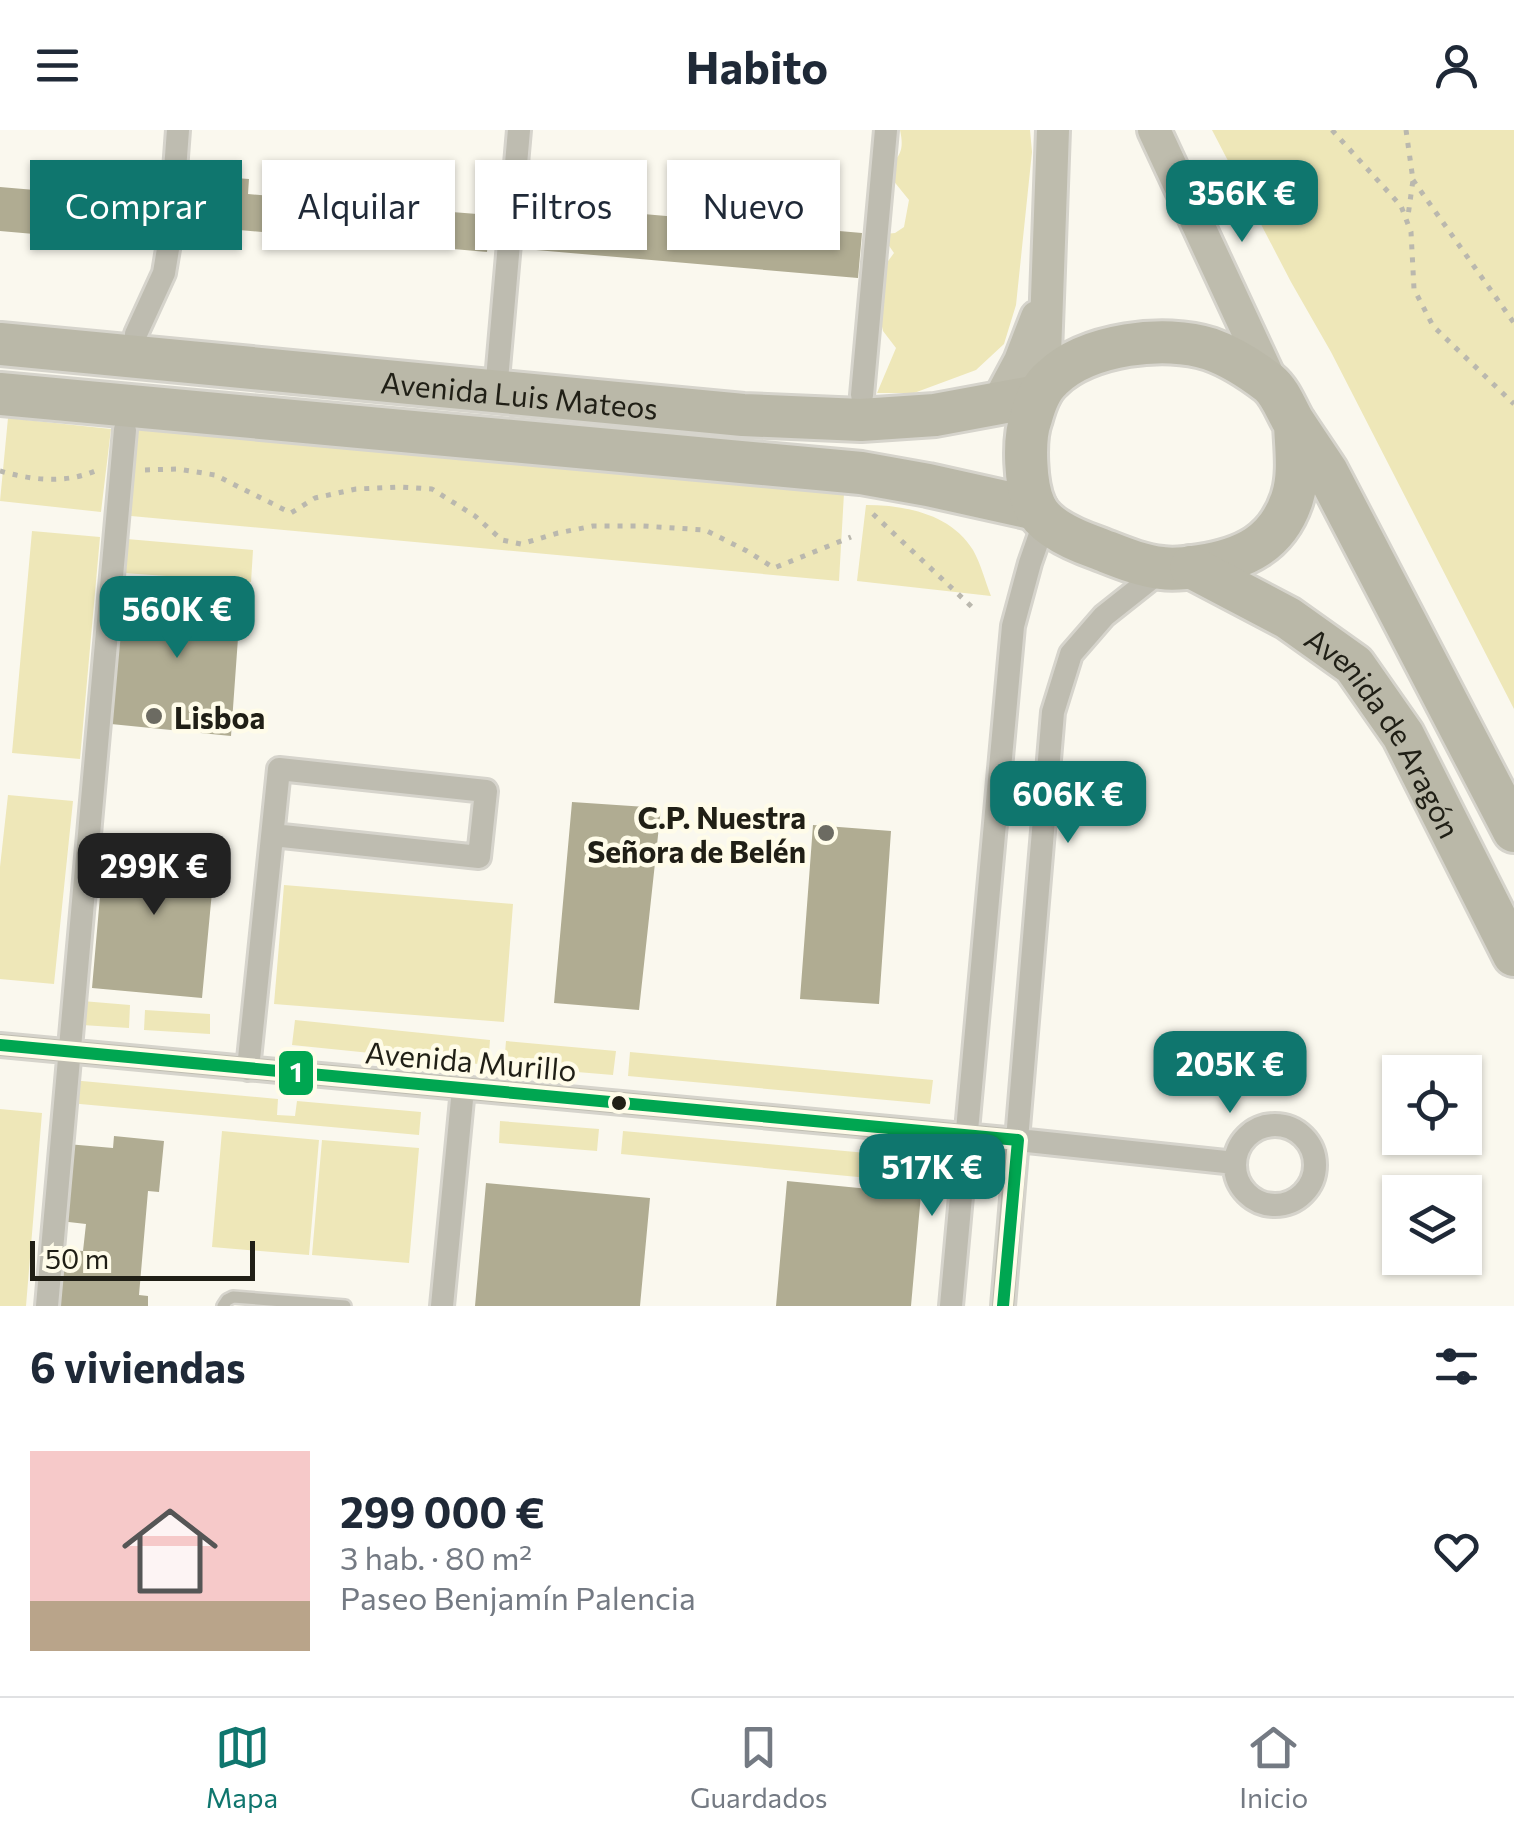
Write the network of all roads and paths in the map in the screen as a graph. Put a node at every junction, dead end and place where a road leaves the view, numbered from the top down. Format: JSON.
{"nodes":[{"id":1,"x":178,"y":130,"type":"edge"},
{"id":2,"x":520,"y":130,"type":"edge"},
{"id":3,"x":886,"y":130,"type":"edge"},
{"id":4,"x":1053,"y":130,"type":"edge"},
{"id":5,"x":1154,"y":130,"type":"edge"},
{"id":6,"x":1332,"y":130,"type":"edge"},
{"id":7,"x":1406,"y":130,"type":"edge"},
{"id":8,"x":1413,"y":180,"type":"junction"},
{"id":9,"x":1407,"y":221,"type":"junction"},
{"id":10,"x":1048,"y":280,"type":"junction"},
{"id":11,"x":1514,"y":323,"type":"edge"},
{"id":12,"x":136,"y":334,"type":"dead end"},
{"id":13,"x":0,"y":344,"type":"edge"},
{"id":14,"x":1274,"y":386,"type":"junction"},
{"id":15,"x":1044,"y":387,"type":"junction"},
{"id":16,"x":496,"y":391,"type":"junction"},
{"id":17,"x":0,"y":394,"type":"edge"},
{"id":18,"x":862,"y":395,"type":"dead end"},
{"id":19,"x":996,"y":404,"type":"junction"},
{"id":20,"x":1514,"y":404,"type":"edge"},
{"id":21,"x":1295,"y":424,"type":"junction"},
{"id":22,"x":125,"y":430,"type":"dead end"},
{"id":23,"x":123,"y":466,"type":"junction"},
{"id":24,"x":0,"y":471,"type":"edge"},
{"id":25,"x":871,"y":512,"type":"dead end"},
{"id":26,"x":1041,"y":515,"type":"junction"},
{"id":27,"x":852,"y":537,"type":"dead end"},
{"id":28,"x":1177,"y":568,"type":"junction"},
{"id":29,"x":973,"y":608,"type":"dead end"},
{"id":30,"x":1514,"y":831,"type":"edge"},
{"id":31,"x":272,"y":836,"type":"junction"},
{"id":32,"x":1514,"y":955,"type":"edge"},
{"id":33,"x":0,"y":1046,"type":"edge"},
{"id":34,"x":70,"y":1051,"type":"junction"},
{"id":35,"x":248,"y":1069,"type":"junction"},
{"id":36,"x":463,"y":1089,"type":"junction"},
{"id":37,"x":966,"y":1136,"type":"junction"},
{"id":38,"x":1018,"y":1140,"type":"junction"},
{"id":39,"x":1235,"y":1163,"type":"dead end"},
{"id":40,"x":47,"y":1306,"type":"edge"},
{"id":41,"x":223,"y":1306,"type":"edge"},
{"id":42,"x":345,"y":1306,"type":"edge"},
{"id":43,"x":442,"y":1306,"type":"edge"},
{"id":44,"x":950,"y":1306,"type":"edge"},
{"id":45,"x":1003,"y":1306,"type":"edge"}],
"edges":[{"from":1,"to":12,"type":"street"},
{"from":2,"to":16,"type":"street"},
{"from":3,"to":18,"type":"street"},
{"from":4,"to":10,"type":"street"},
{"from":5,"to":14,"type":"street"},
{"from":6,"to":9,"type":"path"},
{"from":7,"to":8,"type":"path"},
{"from":8,"to":9,"type":"path"},
{"from":8,"to":11,"type":"path"},
{"from":9,"to":20,"type":"path"},
{"from":10,"to":15,"type":"street"},
{"from":10,"to":19,"type":"street"},
{"from":13,"to":16,"type":"highway","name":"Avenida Luis Mateos"},
{"from":14,"to":15,"type":"highway"},
{"from":14,"to":21,"type":"highway"},
{"from":15,"to":19,"type":"highway","name":"Avenida Luis Mateos"},
{"from":15,"to":26,"type":"highway"},
{"from":16,"to":19,"type":"highway","name":"Avenida Luis Mateos"},
{"from":17,"to":26,"type":"highway","name":"Avenida Luis Mateos"},
{"from":21,"to":28,"type":"highway"},
{"from":21,"to":30,"type":"highway","name":"Avenida de Aragón"},
{"from":22,"to":23,"type":"street"},
{"from":23,"to":24,"type":"path"},
{"from":23,"to":27,"type":"path"},
{"from":23,"to":34,"type":"street"},
{"from":25,"to":29,"type":"path"},
{"from":26,"to":28,"type":"highway"},
{"from":26,"to":37,"type":"street"},
{"from":28,"to":32,"type":"highway","name":"Avenida de Aragón"},
{"from":28,"to":38,"type":"street"},
{"from":31,"to":31,"type":"street"},
{"from":31,"to":35,"type":"street"},
{"from":33,"to":34,"type":"street","name":"Avenida Murillo"},
{"from":34,"to":35,"type":"street","name":"Avenida Murillo"},
{"from":34,"to":40,"type":"street"},
{"from":35,"to":36,"type":"street","name":"Avenida Murillo"},
{"from":36,"to":37,"type":"street","name":"Avenida Murillo"},
{"from":36,"to":43,"type":"street"},
{"from":37,"to":38,"type":"street","name":"Avenida Murillo"},
{"from":37,"to":44,"type":"street"},
{"from":38,"to":39,"type":"street","name":"Avenida Murillo"},
{"from":38,"to":45,"type":"street"},
{"from":41,"to":42,"type":"lane"}]}
